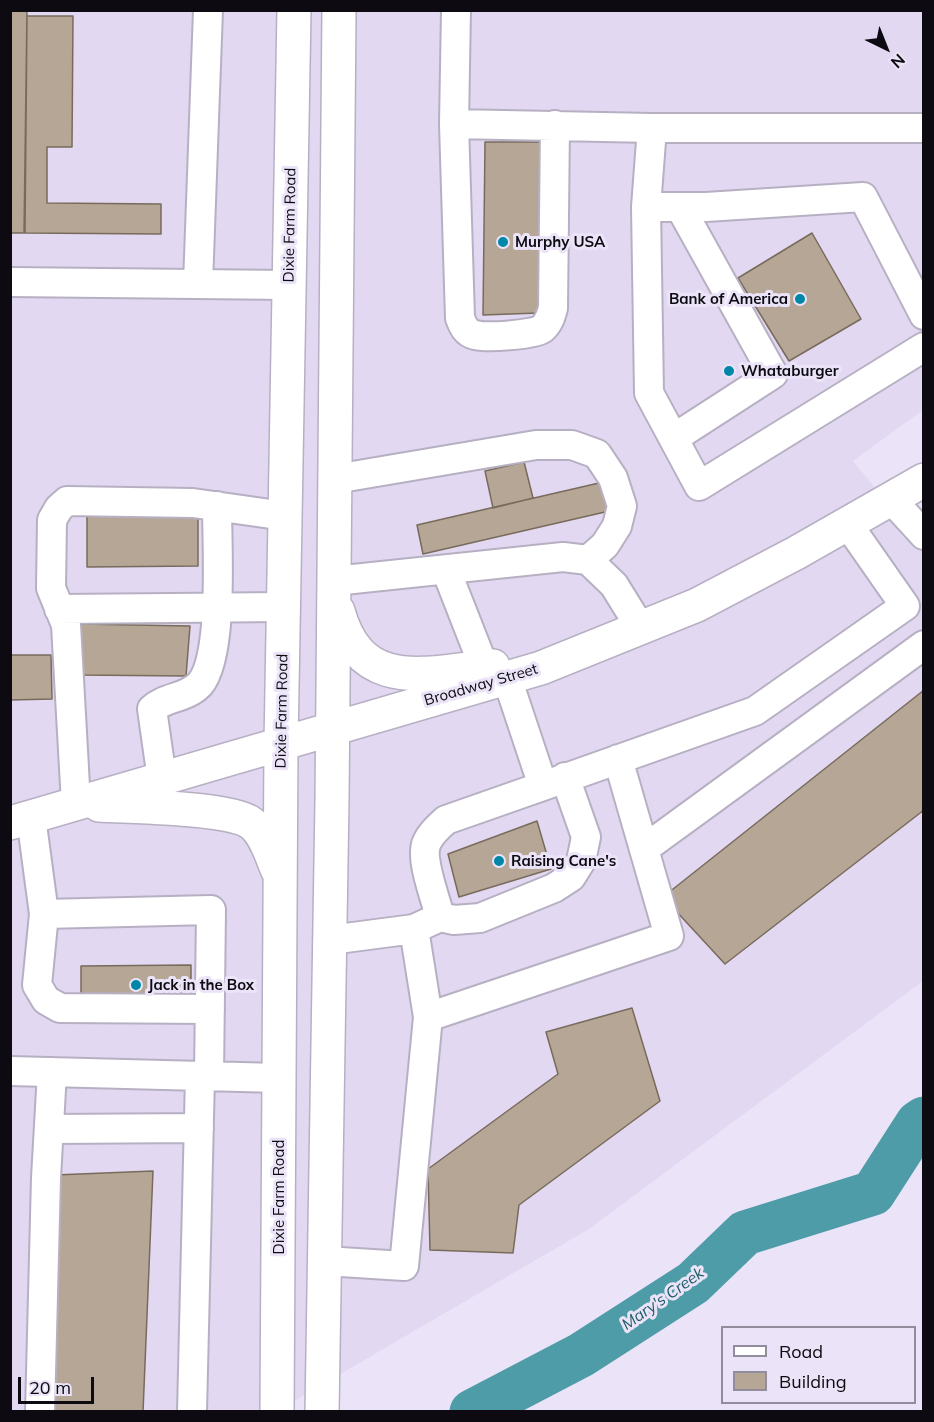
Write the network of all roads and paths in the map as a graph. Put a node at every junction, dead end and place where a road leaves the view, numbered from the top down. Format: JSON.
{"nodes":[{"id":1,"x":208,"y":10,"type":"edge"},
{"id":2,"x":294,"y":10,"type":"edge"},
{"id":3,"x":339,"y":10,"type":"edge"},
{"id":4,"x":456,"y":10,"type":"edge"},
{"id":5,"x":454,"y":124,"type":"junction"},
{"id":6,"x":555,"y":125,"type":"junction"},
{"id":7,"x":652,"y":128,"type":"junction"},
{"id":8,"x":924,"y":128,"type":"edge"},
{"id":9,"x":646,"y":207,"type":"junction"},
{"id":10,"x":680,"y":207,"type":"junction"},
{"id":11,"x":10,"y":282,"type":"edge"},
{"id":12,"x":198,"y":284,"type":"junction"},
{"id":13,"x":288,"y":285,"type":"junction"},
{"id":14,"x":337,"y":288,"type":"junction"},
{"id":15,"x":924,"y":315,"type":"edge"},
{"id":16,"x":924,"y":347,"type":"edge"},
{"id":17,"x":674,"y":438,"type":"junction"},
{"id":18,"x":335,"y":479,"type":"junction"},
{"id":19,"x":924,"y":480,"type":"edge"},
{"id":20,"x":891,"y":499,"type":"junction"},
{"id":21,"x":217,"y":506,"type":"junction"},
{"id":22,"x":285,"y":516,"type":"junction"},
{"id":23,"x":847,"y":524,"type":"junction"},
{"id":24,"x":924,"y":535,"type":"edge"},
{"id":25,"x":588,"y":560,"type":"junction"},
{"id":26,"x":446,"y":570,"type":"junction"},
{"id":27,"x":334,"y":588,"type":"junction"},
{"id":28,"x":904,"y":606,"type":"junction"},
{"id":29,"x":283,"y":607,"type":"junction"},
{"id":30,"x":217,"y":608,"type":"junction"},
{"id":31,"x":59,"y":609,"type":"junction"},
{"id":32,"x":640,"y":627,"type":"junction"},
{"id":33,"x":924,"y":630,"type":"edge"},
{"id":34,"x":924,"y":645,"type":"edge"},
{"id":35,"x":496,"y":672,"type":"junction"},
{"id":36,"x":333,"y":729,"type":"junction"},
{"id":37,"x":281,"y":744,"type":"junction"},
{"id":38,"x":618,"y":759,"type":"junction"},
{"id":39,"x":162,"y":779,"type":"junction"},
{"id":40,"x":554,"y":782,"type":"junction"},
{"id":41,"x":76,"y":804,"type":"junction"},
{"id":42,"x":21,"y":820,"type":"edge"},
{"id":43,"x":644,"y":849,"type":"junction"},
{"id":44,"x":281,"y":875,"type":"junction"},
{"id":45,"x":44,"y":914,"type":"junction"},
{"id":46,"x":440,"y":917,"type":"junction"},
{"id":47,"x":414,"y":929,"type":"junction"},
{"id":48,"x":330,"y":940,"type":"junction"},
{"id":49,"x":210,"y":1009,"type":"junction"},
{"id":50,"x":428,"y":1017,"type":"junction"},
{"id":51,"x":10,"y":1071,"type":"edge"},
{"id":52,"x":52,"y":1072,"type":"junction"},
{"id":53,"x":204,"y":1076,"type":"junction"},
{"id":54,"x":279,"y":1078,"type":"junction"},
{"id":55,"x":199,"y":1128,"type":"junction"},
{"id":56,"x":50,"y":1129,"type":"junction"},
{"id":57,"x":325,"y":1261,"type":"junction"},
{"id":58,"x":322,"y":1404,"type":"edge"},
{"id":59,"x":277,"y":1406,"type":"edge"},
{"id":60,"x":40,"y":1412,"type":"edge"},
{"id":61,"x":192,"y":1412,"type":"edge"}],
"edges":[{"from":1,"to":12,"type":"lane"},
{"from":2,"to":13,"type":"main road","name":"Dixie Farm Road"},
{"from":3,"to":14,"type":"main road"},
{"from":4,"to":5,"type":"lane"},
{"from":5,"to":6,"type":"lane"},
{"from":5,"to":6,"type":"lane"},
{"from":6,"to":7,"type":"lane"},
{"from":7,"to":8,"type":"lane"},
{"from":7,"to":9,"type":"lane"},
{"from":9,"to":10,"type":"lane"},
{"from":9,"to":17,"type":"lane"},
{"from":10,"to":15,"type":"lane"},
{"from":10,"to":17,"type":"lane"},
{"from":11,"to":12,"type":"lane"},
{"from":12,"to":13,"type":"lane"},
{"from":13,"to":14,"type":"main road"},
{"from":13,"to":22,"type":"main road","name":"Dixie Farm Road"},
{"from":14,"to":18,"type":"main road"},
{"from":16,"to":17,"type":"lane"},
{"from":18,"to":25,"type":"lane"},
{"from":18,"to":27,"type":"main road"},
{"from":19,"to":20,"type":"main road","name":"Broadway Street"},
{"from":20,"to":23,"type":"main road","name":"Broadway Street"},
{"from":20,"to":24,"type":"lane"},
{"from":21,"to":22,"type":"lane"},
{"from":21,"to":30,"type":"lane"},
{"from":21,"to":31,"type":"lane"},
{"from":22,"to":29,"type":"main road","name":"Dixie Farm Road"},
{"from":23,"to":28,"type":"lane"},
{"from":23,"to":32,"type":"main road","name":"Broadway Street"},
{"from":25,"to":26,"type":"lane"},
{"from":25,"to":32,"type":"lane"},
{"from":26,"to":27,"type":"lane"},
{"from":26,"to":35,"type":"lane"},
{"from":27,"to":35,"type":"main road"},
{"from":27,"to":36,"type":"main road"},
{"from":28,"to":33,"type":"lane"},
{"from":28,"to":38,"type":"lane"},
{"from":29,"to":30,"type":"lane"},
{"from":29,"to":37,"type":"main road","name":"Dixie Farm Road"},
{"from":30,"to":31,"type":"lane"},
{"from":30,"to":39,"type":"lane"},
{"from":31,"to":41,"type":"lane"},
{"from":32,"to":35,"type":"main road","name":"Broadway Street"},
{"from":34,"to":43,"type":"lane"},
{"from":35,"to":36,"type":"main road","name":"Broadway Street"},
{"from":35,"to":40,"type":"lane"},
{"from":36,"to":37,"type":"main road","name":"Broadway Street"},
{"from":36,"to":48,"type":"main road"},
{"from":37,"to":39,"type":"main road","name":"Broadway Street"},
{"from":37,"to":44,"type":"main road","name":"Dixie Farm Road"},
{"from":38,"to":40,"type":"lane"},
{"from":38,"to":43,"type":"lane"},
{"from":39,"to":41,"type":"main road","name":"Broadway Street"},
{"from":40,"to":46,"type":"lane"},
{"from":40,"to":46,"type":"lane"},
{"from":41,"to":42,"type":"main road","name":"Broadway Street"},
{"from":41,"to":44,"type":"main road"},
{"from":42,"to":45,"type":"lane"},
{"from":43,"to":50,"type":"lane"},
{"from":44,"to":54,"type":"main road","name":"Dixie Farm Road"},
{"from":45,"to":49,"type":"lane"},
{"from":45,"to":49,"type":"lane"},
{"from":46,"to":47,"type":"lane"},
{"from":47,"to":48,"type":"lane"},
{"from":47,"to":50,"type":"lane"},
{"from":48,"to":57,"type":"main road"},
{"from":49,"to":53,"type":"lane"},
{"from":50,"to":57,"type":"lane"},
{"from":51,"to":52,"type":"lane"},
{"from":52,"to":53,"type":"lane"},
{"from":52,"to":56,"type":"lane"},
{"from":53,"to":54,"type":"lane"},
{"from":53,"to":55,"type":"lane"},
{"from":54,"to":59,"type":"main road","name":"Dixie Farm Road"},
{"from":55,"to":56,"type":"lane"},
{"from":55,"to":61,"type":"lane"},
{"from":56,"to":60,"type":"lane"},
{"from":57,"to":58,"type":"main road"}]}
